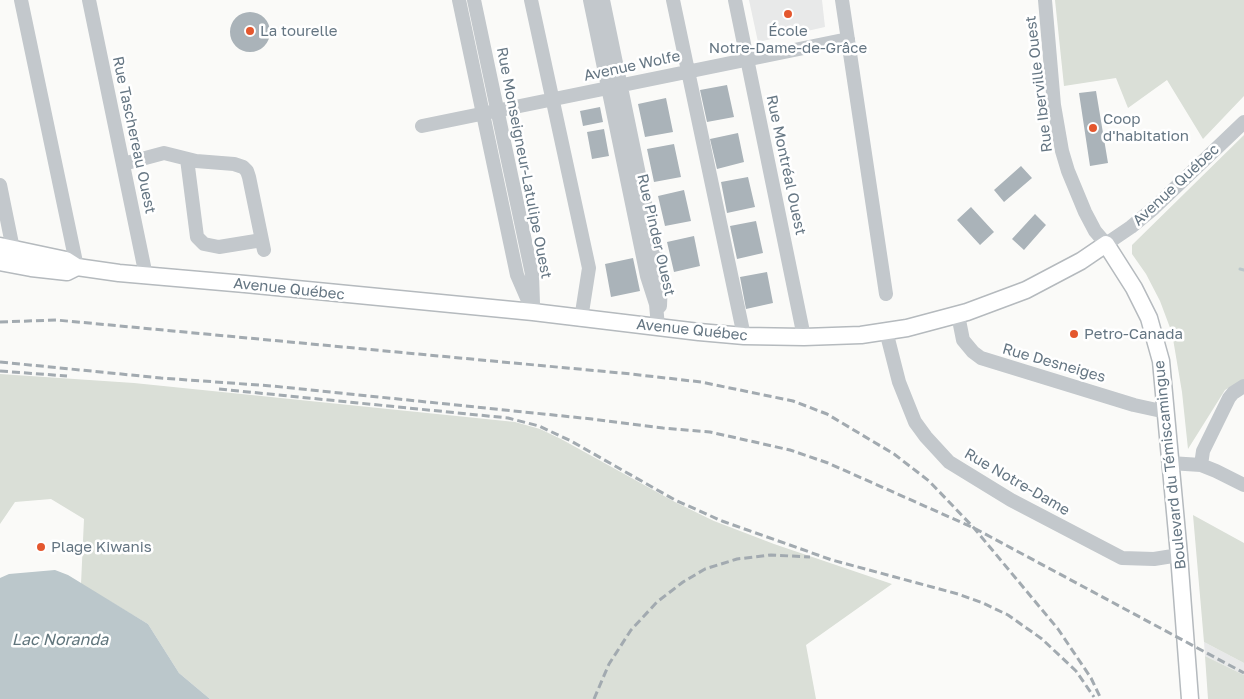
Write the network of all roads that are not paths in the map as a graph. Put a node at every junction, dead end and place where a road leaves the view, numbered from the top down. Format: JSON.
{"nodes":[{"id":1,"x":21,"y":0,"type":"edge"},
{"id":2,"x":89,"y":0,"type":"edge"},
{"id":3,"x":459,"y":0,"type":"edge"},
{"id":4,"x":474,"y":0,"type":"edge"},
{"id":5,"x":530,"y":0,"type":"edge"},
{"id":6,"x":590,"y":0,"type":"edge"},
{"id":7,"x":603,"y":0,"type":"edge"},
{"id":8,"x":673,"y":0,"type":"edge"},
{"id":9,"x":735,"y":0,"type":"edge"},
{"id":10,"x":842,"y":0,"type":"edge"},
{"id":11,"x":1045,"y":0,"type":"edge"},
{"id":12,"x":848,"y":39,"type":"junction"},
{"id":13,"x":747,"y":59,"type":"junction"},
{"id":14,"x":689,"y":71,"type":"junction"},
{"id":15,"x":614,"y":86,"type":"junction"},
{"id":16,"x":553,"y":99,"type":"junction"},
{"id":17,"x":497,"y":111,"type":"junction"},
{"id":18,"x":483,"y":114,"type":"junction"},
{"id":19,"x":1244,"y":122,"type":"edge"},
{"id":20,"x":422,"y":126,"type":"dead end"},
{"id":21,"x":187,"y":159,"type":"junction"},
{"id":22,"x":123,"y":164,"type":"junction"},
{"id":23,"x":0,"y":185,"type":"edge"},
{"id":24,"x":1106,"y":244,"type":"junction"},
{"id":25,"x":7,"y":248,"type":"edge"},
{"id":26,"x":0,"y":262,"type":"edge"},
{"id":27,"x":77,"y":268,"type":"junction"},
{"id":28,"x":146,"y":276,"type":"junction"},
{"id":29,"x":886,"y":294,"type":"dead end"},
{"id":30,"x":533,"y":312,"type":"junction"},
{"id":31,"x":958,"y":315,"type":"junction"},
{"id":32,"x":581,"y":318,"type":"junction"},
{"id":33,"x":658,"y":327,"type":"junction"},
{"id":34,"x":886,"y":331,"type":"junction"},
{"id":35,"x":744,"y":336,"type":"junction"},
{"id":36,"x":804,"y":337,"type":"junction"},
{"id":37,"x":1244,"y":386,"type":"edge"},
{"id":38,"x":1166,"y":412,"type":"junction"},
{"id":39,"x":1170,"y":463,"type":"junction"},
{"id":40,"x":1201,"y":465,"type":"junction"},
{"id":41,"x":1244,"y":485,"type":"edge"},
{"id":42,"x":1179,"y":555,"type":"junction"},
{"id":43,"x":1190,"y":699,"type":"edge"}],
"edges":[{"from":1,"to":27,"type":"street"},
{"from":2,"to":22,"type":"street","name":"Rue Taschereau Ouest"},
{"from":3,"to":18,"type":"street","name":"Rue Monseigneur-Latulipe Ouest"},
{"from":4,"to":17,"type":"street","name":"Rue Monseigneur-Latulipe Ouest"},
{"from":5,"to":16,"type":"street"},
{"from":6,"to":15,"type":"street","name":"Rue Pinder Ouest"},
{"from":7,"to":15,"type":"street","name":"Rue Pinder Ouest"},
{"from":8,"to":14,"type":"street"},
{"from":9,"to":13,"type":"street","name":"Rue Montréal Ouest"},
{"from":10,"to":12,"type":"street"},
{"from":11,"to":24,"type":"street","name":"Rue Iberville Ouest"},
{"from":12,"to":13,"type":"street","name":"Avenue Wolfe"},
{"from":12,"to":29,"type":"street"},
{"from":13,"to":14,"type":"street","name":"Avenue Wolfe"},
{"from":13,"to":36,"type":"street","name":"Rue Montréal Ouest"},
{"from":14,"to":15,"type":"street","name":"Avenue Wolfe"},
{"from":14,"to":35,"type":"street"},
{"from":15,"to":16,"type":"street","name":"Avenue Wolfe"},
{"from":15,"to":33,"type":"street","name":"Rue Pinder Ouest"},
{"from":16,"to":17,"type":"street","name":"Avenue Wolfe"},
{"from":16,"to":32,"type":"street"},
{"from":17,"to":18,"type":"street","name":"Avenue Wolfe"},
{"from":17,"to":30,"type":"street","name":"Rue Monseigneur-Latulipe Ouest"},
{"from":18,"to":20,"type":"street","name":"Avenue Wolfe"},
{"from":18,"to":30,"type":"street","name":"Rue Monseigneur-Latulipe Ouest"},
{"from":19,"to":24,"type":"street","name":"Avenue Québec"},
{"from":21,"to":21,"type":"street"},
{"from":21,"to":22,"type":"street"},
{"from":22,"to":28,"type":"street","name":"Rue Taschereau Ouest"},
{"from":23,"to":25,"type":"street"},
{"from":24,"to":31,"type":"main road","name":"Avenue Québec"},
{"from":24,"to":38,"type":"main road","name":"Boulevard du Témiscamingue"},
{"from":25,"to":27,"type":"main road","name":"Avenue Québec"},
{"from":26,"to":27,"type":"main road","name":"Avenue Québec"},
{"from":27,"to":28,"type":"main road","name":"Avenue Québec"},
{"from":28,"to":30,"type":"main road","name":"Avenue Québec"},
{"from":30,"to":32,"type":"main road","name":"Avenue Québec"},
{"from":31,"to":34,"type":"main road","name":"Avenue Québec"},
{"from":31,"to":38,"type":"street","name":"Rue Desneiges"},
{"from":32,"to":33,"type":"main road","name":"Avenue Québec"},
{"from":33,"to":35,"type":"main road","name":"Avenue Québec"},
{"from":34,"to":36,"type":"main road","name":"Avenue Québec"},
{"from":34,"to":42,"type":"street","name":"Rue Notre-Dame"},
{"from":35,"to":36,"type":"main road","name":"Avenue Québec"},
{"from":37,"to":40,"type":"street"},
{"from":38,"to":39,"type":"main road","name":"Boulevard du Témiscamingue"},
{"from":39,"to":40,"type":"street"},
{"from":39,"to":42,"type":"main road","name":"Boulevard du Témiscamingue"},
{"from":40,"to":41,"type":"street"},
{"from":42,"to":43,"type":"main road","name":"Boulevard du Témiscamingue"}]}
